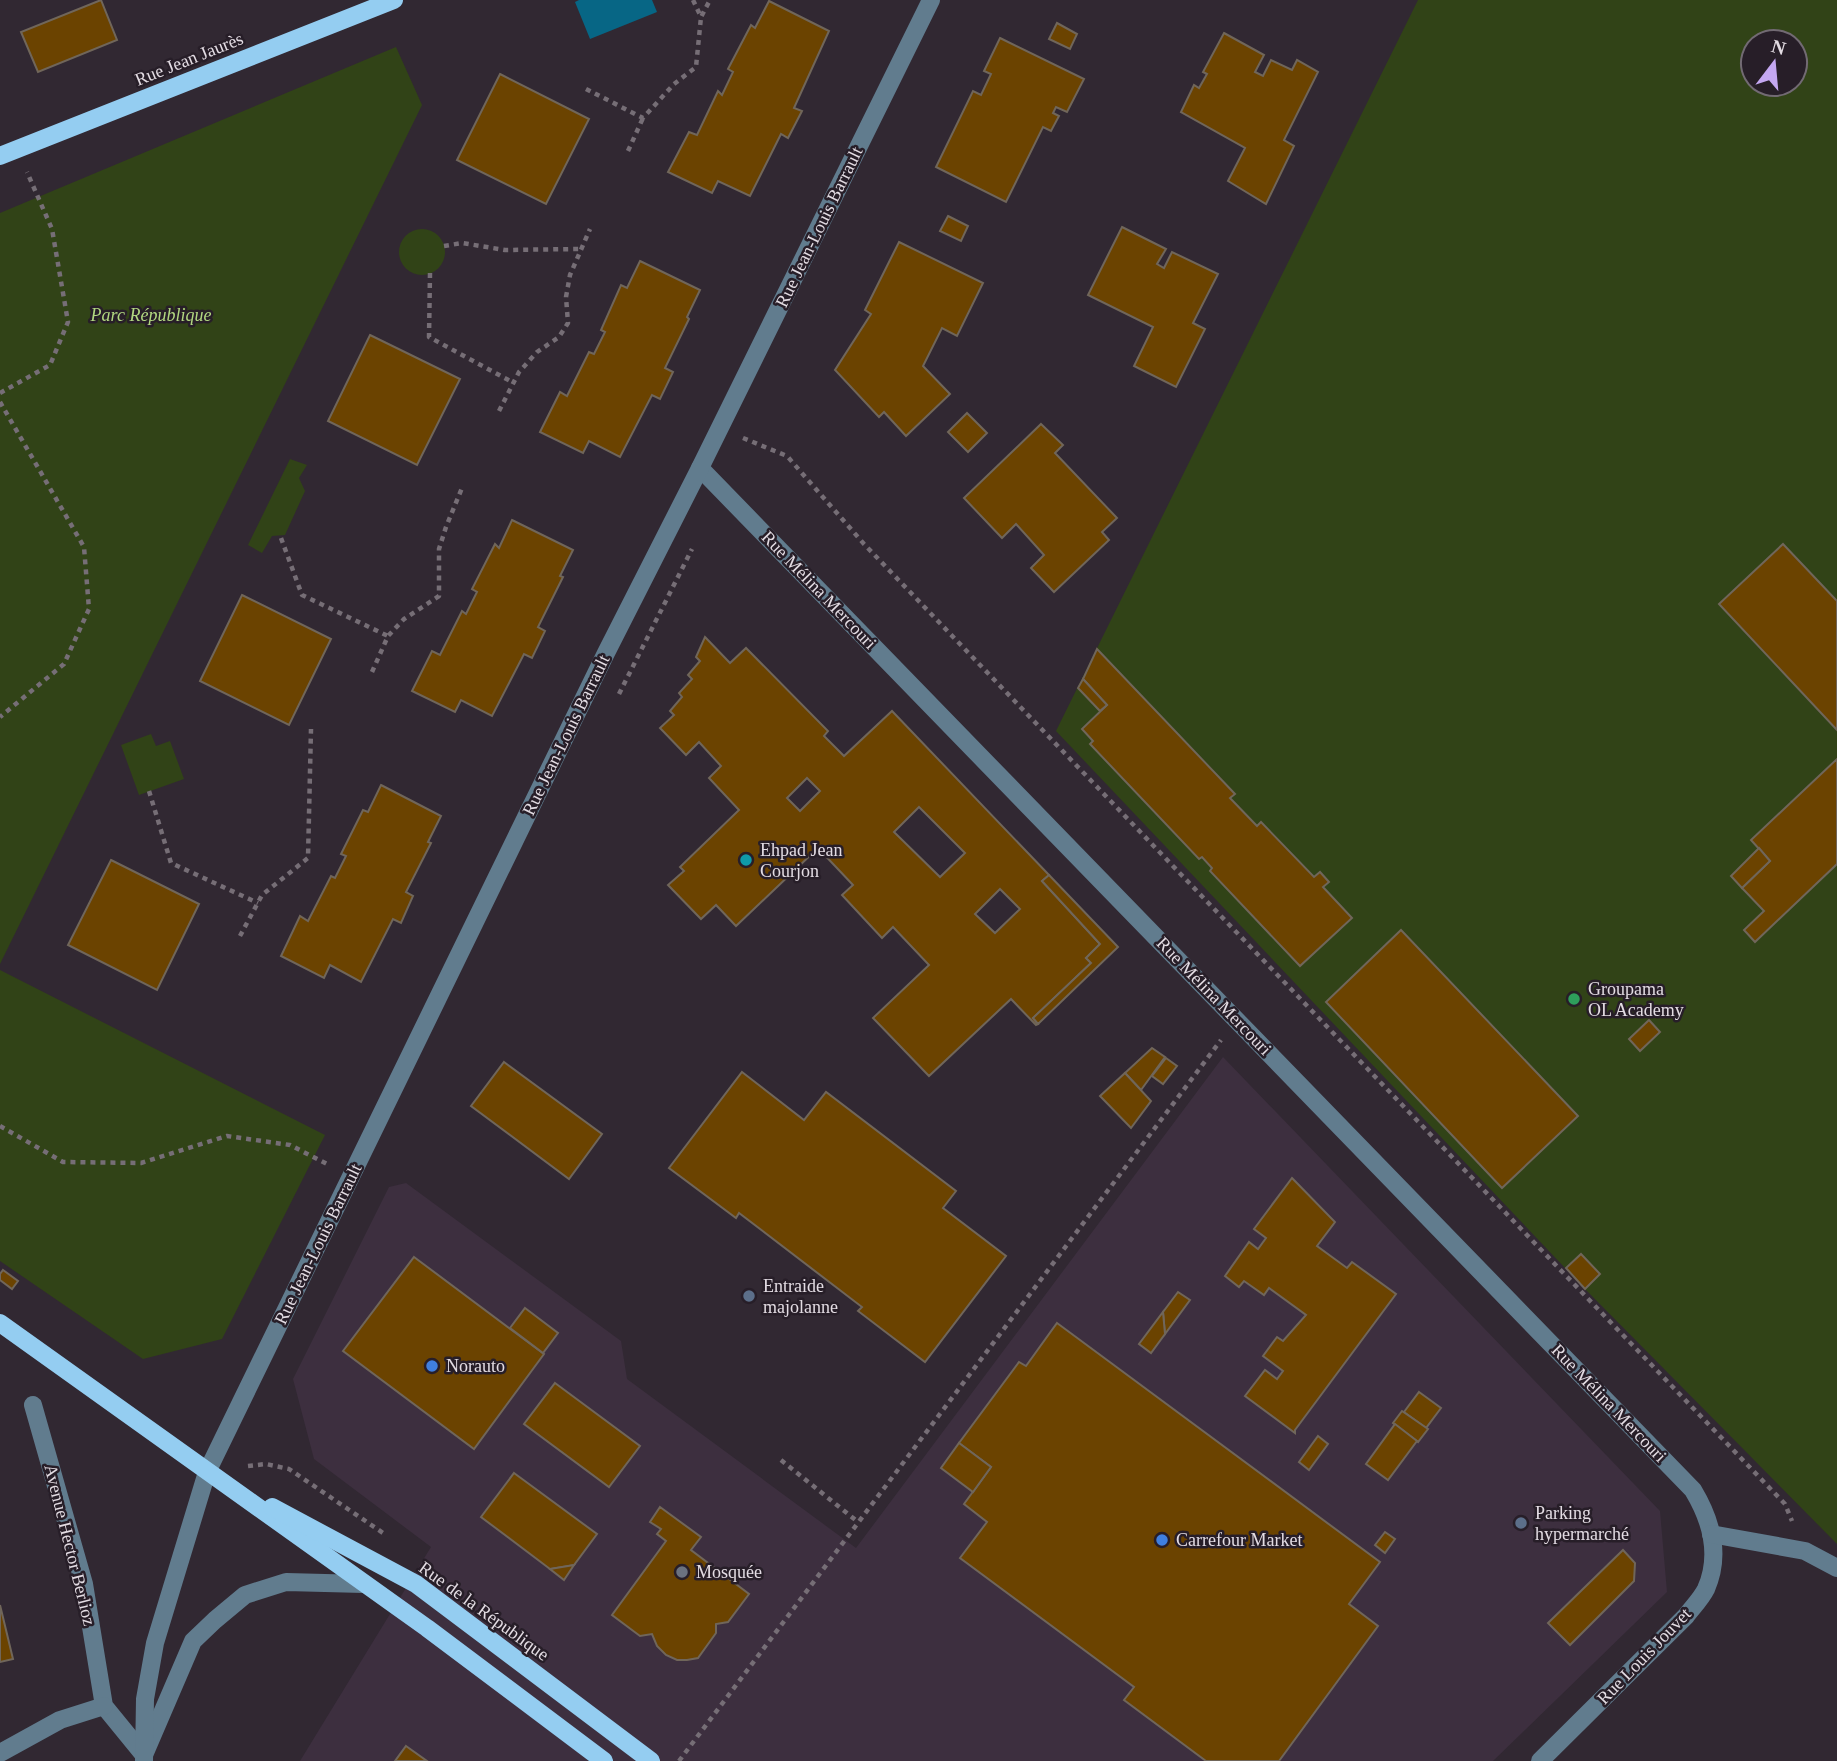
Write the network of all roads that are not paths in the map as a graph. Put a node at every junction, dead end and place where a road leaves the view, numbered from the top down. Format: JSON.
{"nodes":[{"id":1,"x":394,"y":0,"type":"edge"},
{"id":2,"x":931,"y":0,"type":"edge"},
{"id":3,"x":8,"y":153,"type":"edge"},
{"id":4,"x":700,"y":468,"type":"junction"},
{"id":5,"x":0,"y":1323,"type":"edge"},
{"id":6,"x":33,"y":1405,"type":"dead end"},
{"id":7,"x":207,"y":1472,"type":"junction"},
{"id":8,"x":1712,"y":1534,"type":"junction"},
{"id":9,"x":1837,"y":1568,"type":"edge"},
{"id":10,"x":364,"y":1584,"type":"junction"},
{"id":11,"x":104,"y":1706,"type":"junction"},
{"id":12,"x":0,"y":1753,"type":"edge"},
{"id":13,"x":144,"y":1758,"type":"edge"},
{"id":14,"x":604,"y":1761,"type":"edge"},
{"id":15,"x":651,"y":1761,"type":"edge"},
{"id":16,"x":1540,"y":1761,"type":"edge"}],
"edges":[{"from":1,"to":3,"type":"main road","name":"Rue Jean Jaurès"},
{"from":2,"to":4,"type":"street","name":"Rue Jean-Louis Barrault"},
{"from":4,"to":7,"type":"street","name":"Rue Jean-Louis Barrault"},
{"from":4,"to":8,"type":"street","name":"Rue Mélina Mercouri"},
{"from":5,"to":7,"type":"main road","name":"Rue de la République"},
{"from":6,"to":11,"type":"street","name":"Avenue Hector Berlioz"},
{"from":7,"to":10,"type":"main road","name":"Rue de la République"},
{"from":7,"to":13,"type":"street"},
{"from":7,"to":15,"type":"main road","name":"Rue de la République"},
{"from":8,"to":9,"type":"street"},
{"from":8,"to":16,"type":"street","name":"Rue Louis Jouvet"},
{"from":10,"to":13,"type":"street"},
{"from":10,"to":14,"type":"main road","name":"Rue de la République"},
{"from":11,"to":12,"type":"street"},
{"from":11,"to":13,"type":"street","name":"Avenue Hector Berlioz"}]}
